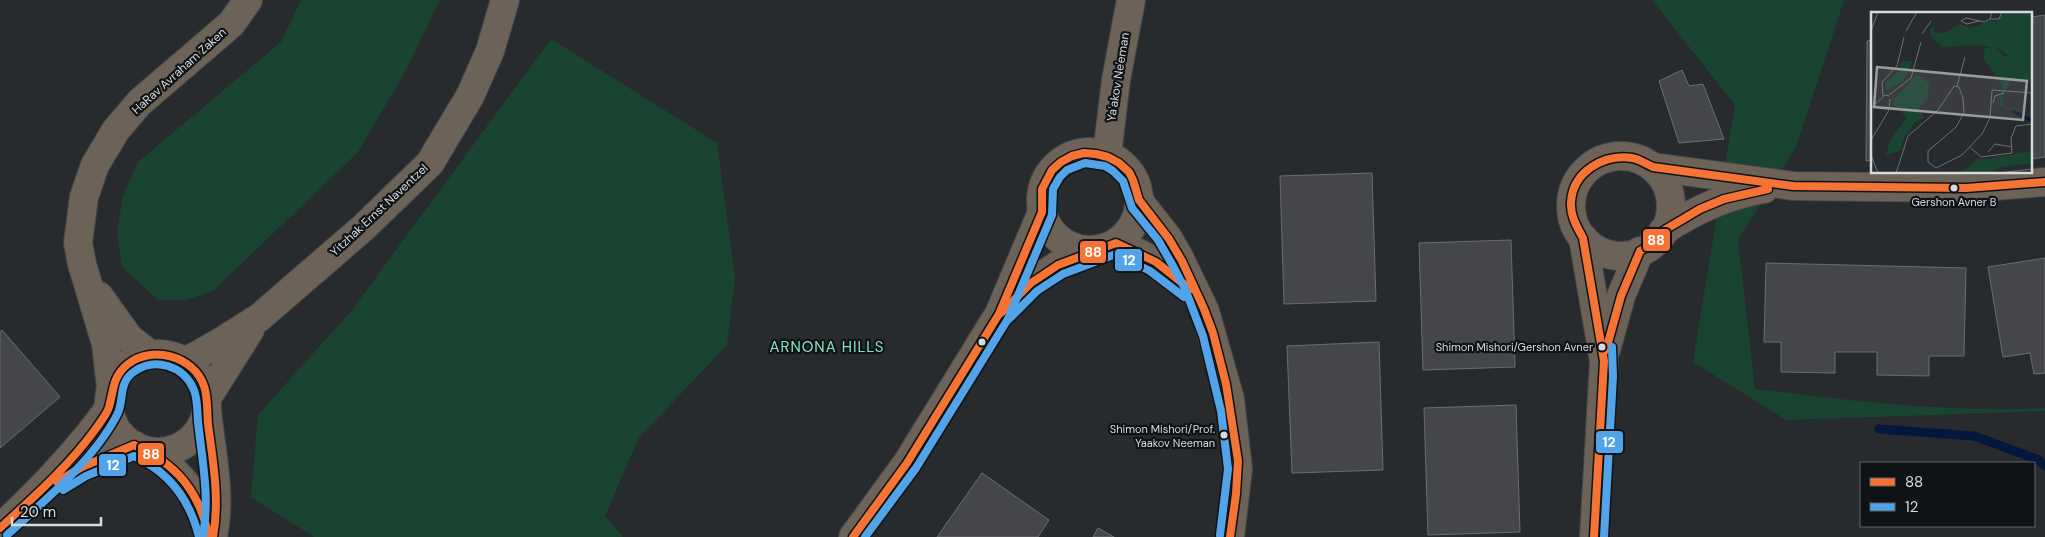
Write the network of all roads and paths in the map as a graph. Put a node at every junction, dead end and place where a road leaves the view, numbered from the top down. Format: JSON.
{"nodes":[{"id":1,"x":248,"y":0,"type":"edge"},
{"id":2,"x":505,"y":0,"type":"edge"},
{"id":3,"x":1131,"y":0,"type":"edge"},
{"id":4,"x":1108,"y":155,"type":"junction"},
{"id":5,"x":1653,"y":167,"type":"junction"},
{"id":6,"x":2045,"y":182,"type":"edge"},
{"id":7,"x":1793,"y":186,"type":"junction"},
{"id":8,"x":1139,"y":200,"type":"junction"},
{"id":9,"x":1042,"y":212,"type":"junction"},
{"id":10,"x":1663,"y":231,"type":"junction"},
{"id":11,"x":1583,"y":238,"type":"junction"},
{"id":12,"x":1105,"y":247,"type":"junction"},
{"id":13,"x":1640,"y":251,"type":"junction"},
{"id":14,"x":89,"y":283,"type":"junction"},
{"id":15,"x":1197,"y":296,"type":"junction"},
{"id":16,"x":999,"y":314,"type":"junction"},
{"id":17,"x":260,"y":317,"type":"junction"},
{"id":18,"x":150,"y":355,"type":"junction"},
{"id":19,"x":1604,"y":361,"type":"junction"},
{"id":20,"x":185,"y":362,"type":"junction"},
{"id":21,"x":110,"y":398,"type":"junction"},
{"id":22,"x":207,"y":404,"type":"junction"},
{"id":23,"x":141,"y":448,"type":"junction"},
{"id":24,"x":38,"y":493,"type":"junction"},
{"id":25,"x":0,"y":528,"type":"edge"},
{"id":26,"x":209,"y":537,"type":"edge"},
{"id":27,"x":212,"y":537,"type":"edge"},
{"id":28,"x":852,"y":537,"type":"edge"},
{"id":29,"x":1230,"y":537,"type":"edge"},
{"id":30,"x":1594,"y":537,"type":"edge"}],
"edges":[{"from":1,"to":14,"type":"street","name":"HaRav Avraham Zaken"},
{"from":2,"to":17,"type":"street","name":"Yitzhak Ernst Naventzel"},
{"from":3,"to":4,"type":"street","name":"Ya'akov Ne'eman"},
{"from":4,"to":8,"type":"street"},
{"from":4,"to":9,"type":"street"},
{"from":5,"to":7,"type":"street"},
{"from":5,"to":10,"type":"street"},
{"from":5,"to":11,"type":"street"},
{"from":6,"to":7,"type":"street"},
{"from":7,"to":10,"type":"street"},
{"from":8,"to":12,"type":"street"},
{"from":8,"to":15,"type":"street"},
{"from":9,"to":12,"type":"street"},
{"from":9,"to":16,"type":"street"},
{"from":10,"to":13,"type":"street"},
{"from":11,"to":13,"type":"street"},
{"from":11,"to":19,"type":"street"},
{"from":12,"to":15,"type":"street"},
{"from":12,"to":16,"type":"street"},
{"from":13,"to":19,"type":"street"},
{"from":14,"to":18,"type":"street","name":"HaRav Avraham Zaken"},
{"from":14,"to":21,"type":"street","name":"HaRav Avraham Zaken"},
{"from":15,"to":29,"type":"street"},
{"from":16,"to":28,"type":"street"},
{"from":17,"to":20,"type":"street","name":"Yitzhak Ernst Naventzel"},
{"from":17,"to":22,"type":"street","name":"Yitzhak Ernst Naventzel"},
{"from":18,"to":20,"type":"street"},
{"from":18,"to":21,"type":"street"},
{"from":19,"to":30,"type":"street"},
{"from":20,"to":22,"type":"street"},
{"from":21,"to":23,"type":"street"},
{"from":21,"to":24,"type":"street"},
{"from":22,"to":23,"type":"street"},
{"from":22,"to":27,"type":"street"},
{"from":23,"to":24,"type":"street"},
{"from":23,"to":26,"type":"street"},
{"from":24,"to":25,"type":"street"}]}
